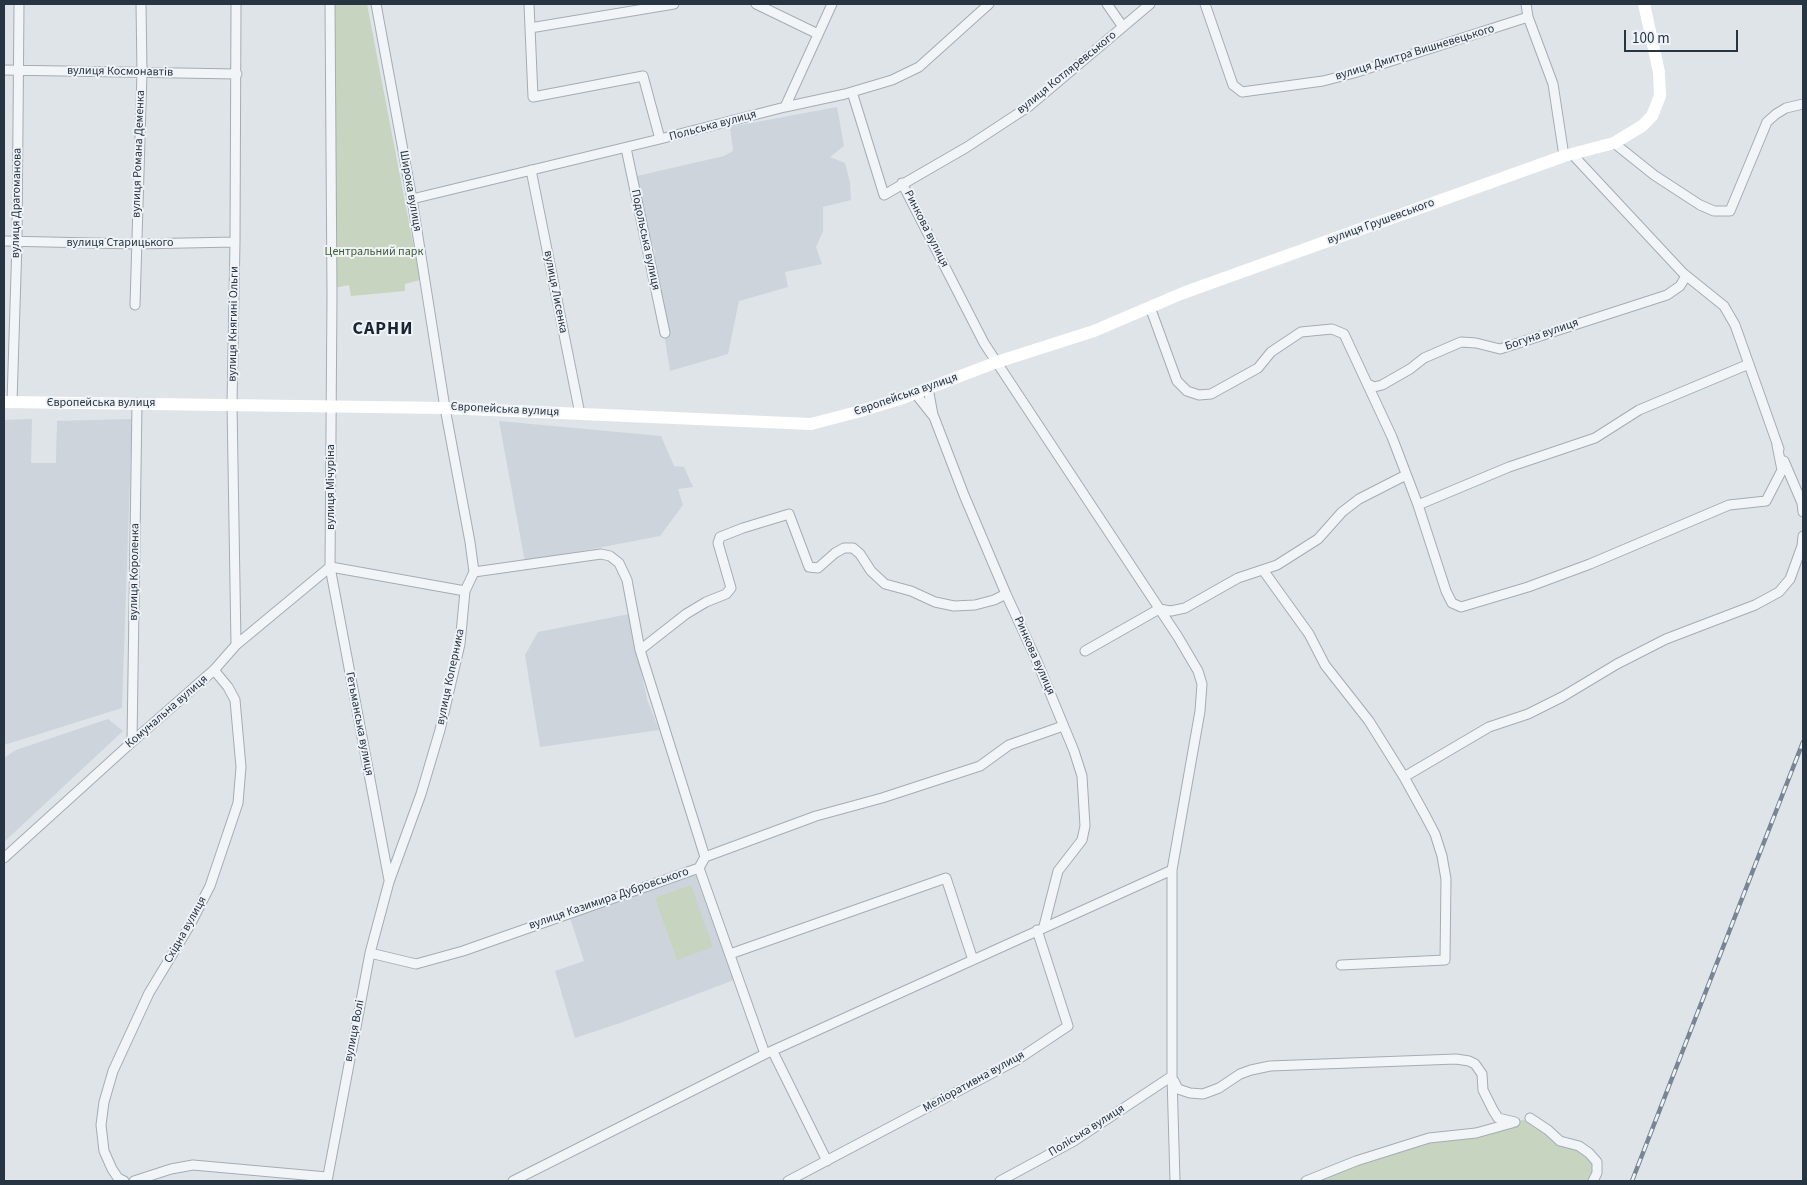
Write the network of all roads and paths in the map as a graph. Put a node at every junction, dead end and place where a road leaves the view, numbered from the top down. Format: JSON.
{"nodes":[{"id":1,"x":19,"y":4,"type":"edge"},
{"id":2,"x":141,"y":4,"type":"edge"},
{"id":3,"x":236,"y":4,"type":"edge"},
{"id":4,"x":330,"y":4,"type":"edge"},
{"id":5,"x":376,"y":4,"type":"edge"},
{"id":6,"x":529,"y":4,"type":"edge"},
{"id":7,"x":674,"y":4,"type":"edge"},
{"id":8,"x":756,"y":4,"type":"edge"},
{"id":9,"x":832,"y":4,"type":"edge"},
{"id":10,"x":989,"y":4,"type":"edge"},
{"id":11,"x":1107,"y":4,"type":"edge"},
{"id":12,"x":1150,"y":4,"type":"edge"},
{"id":13,"x":1205,"y":4,"type":"edge"},
{"id":14,"x":1526,"y":4,"type":"edge"},
{"id":15,"x":1644,"y":4,"type":"edge"},
{"id":16,"x":1528,"y":18,"type":"junction"},
{"id":17,"x":1123,"y":27,"type":"junction"},
{"id":18,"x":530,"y":28,"type":"junction"},
{"id":19,"x":818,"y":34,"type":"junction"},
{"id":20,"x":4,"y":70,"type":"edge"},
{"id":21,"x":18,"y":70,"type":"junction"},
{"id":22,"x":142,"y":72,"type":"junction"},
{"id":23,"x":237,"y":74,"type":"junction"},
{"id":24,"x":852,"y":92,"type":"junction"},
{"id":25,"x":1803,"y":104,"type":"edge"},
{"id":26,"x":785,"y":107,"type":"junction"},
{"id":27,"x":660,"y":140,"type":"junction"},
{"id":28,"x":1614,"y":143,"type":"junction"},
{"id":29,"x":626,"y":148,"type":"junction"},
{"id":30,"x":1568,"y":155,"type":"junction"},
{"id":31,"x":531,"y":170,"type":"junction"},
{"id":32,"x":902,"y":183,"type":"junction"},
{"id":33,"x":412,"y":199,"type":"junction"},
{"id":34,"x":4,"y":241,"type":"edge"},
{"id":35,"x":18,"y":242,"type":"junction"},
{"id":36,"x":235,"y":242,"type":"junction"},
{"id":37,"x":136,"y":244,"type":"junction"},
{"id":38,"x":1686,"y":276,"type":"junction"},
{"id":39,"x":135,"y":305,"type":"dead end"},
{"id":40,"x":1150,"y":308,"type":"junction"},
{"id":41,"x":665,"y":333,"type":"dead end"},
{"id":42,"x":997,"y":362,"type":"junction"},
{"id":43,"x":1749,"y":364,"type":"junction"},
{"id":44,"x":1368,"y":384,"type":"junction"},
{"id":45,"x":928,"y":388,"type":"junction"},
{"id":46,"x":915,"y":393,"type":"junction"},
{"id":47,"x":8,"y":402,"type":"edge"},
{"id":48,"x":137,"y":403,"type":"junction"},
{"id":49,"x":232,"y":404,"type":"junction"},
{"id":50,"x":331,"y":406,"type":"junction"},
{"id":51,"x":445,"y":408,"type":"junction"},
{"id":52,"x":580,"y":414,"type":"junction"},
{"id":53,"x":934,"y":417,"type":"junction"},
{"id":54,"x":1777,"y":445,"type":"junction"},
{"id":55,"x":1406,"y":475,"type":"junction"},
{"id":56,"x":1418,"y":505,"type":"junction"},
{"id":57,"x":1803,"y":512,"type":"edge"},
{"id":58,"x":1803,"y":536,"type":"edge"},
{"id":59,"x":330,"y":567,"type":"junction"},
{"id":60,"x":1263,"y":570,"type":"junction"},
{"id":61,"x":474,"y":572,"type":"junction"},
{"id":62,"x":466,"y":591,"type":"junction"},
{"id":63,"x":1006,"y":594,"type":"junction"},
{"id":64,"x":1159,"y":609,"type":"junction"},
{"id":65,"x":236,"y":645,"type":"junction"},
{"id":66,"x":640,"y":650,"type":"junction"},
{"id":67,"x":1084,"y":651,"type":"dead end"},
{"id":68,"x":214,"y":670,"type":"junction"},
{"id":69,"x":1064,"y":726,"type":"junction"},
{"id":70,"x":132,"y":742,"type":"junction"},
{"id":71,"x":1404,"y":777,"type":"junction"},
{"id":72,"x":705,"y":856,"type":"junction"},
{"id":73,"x":4,"y":858,"type":"edge"},
{"id":74,"x":699,"y":868,"type":"junction"},
{"id":75,"x":1172,"y":870,"type":"junction"},
{"id":76,"x":389,"y":882,"type":"junction"},
{"id":77,"x":1040,"y":928,"type":"junction"},
{"id":78,"x":370,"y":953,"type":"junction"},
{"id":79,"x":730,"y":954,"type":"junction"},
{"id":80,"x":973,"y":960,"type":"junction"},
{"id":81,"x":1341,"y":966,"type":"dead end"},
{"id":82,"x":769,"y":1053,"type":"junction"},
{"id":83,"x":1172,"y":1076,"type":"junction"},
{"id":84,"x":1530,"y":1118,"type":"dead end"},
{"id":85,"x":827,"y":1161,"type":"junction"},
{"id":86,"x":327,"y":1179,"type":"edge"},
{"id":87,"x":124,"y":1181,"type":"edge"},
{"id":88,"x":134,"y":1181,"type":"edge"},
{"id":89,"x":513,"y":1181,"type":"edge"},
{"id":90,"x":788,"y":1181,"type":"edge"},
{"id":91,"x":1000,"y":1181,"type":"edge"},
{"id":92,"x":1175,"y":1181,"type":"edge"},
{"id":93,"x":1306,"y":1181,"type":"edge"},
{"id":94,"x":1593,"y":1181,"type":"edge"}],
"edges":[{"from":1,"to":21,"type":"street","name":"вулиця Драгоманова"},
{"from":2,"to":22,"type":"street","name":"вулиця Романа Деменка"},
{"from":3,"to":23,"type":"street","name":"вулиця Княгині Ольги"},
{"from":4,"to":50,"type":"street"},
{"from":5,"to":33,"type":"street","name":"Широка вулиця"},
{"from":6,"to":18,"type":"street"},
{"from":7,"to":18,"type":"street"},
{"from":8,"to":19,"type":"street"},
{"from":9,"to":19,"type":"street"},
{"from":10,"to":24,"type":"street","name":"Польська вулиця"},
{"from":11,"to":17,"type":"street"},
{"from":12,"to":17,"type":"street","name":"вулиця Котляревського"},
{"from":13,"to":16,"type":"street","name":"вулиця Дмитра Вишневецького"},
{"from":14,"to":16,"type":"street"},
{"from":15,"to":28,"type":"main road","name":"вулиця Грушевського"},
{"from":16,"to":30,"type":"street"},
{"from":17,"to":32,"type":"street","name":"вулиця Котляревського"},
{"from":18,"to":27,"type":"street"},
{"from":19,"to":26,"type":"street"},
{"from":20,"to":21,"type":"street","name":"вулиця Космонавтів"},
{"from":21,"to":22,"type":"street","name":"вулиця Космонавтів"},
{"from":21,"to":35,"type":"street","name":"вулиця Драгоманова"},
{"from":22,"to":23,"type":"street","name":"вулиця Космонавтів"},
{"from":22,"to":37,"type":"street","name":"вулиця Романа Деменка"},
{"from":23,"to":36,"type":"street","name":"вулиця Княгині Ольги"},
{"from":24,"to":26,"type":"street","name":"Польська вулиця"},
{"from":24,"to":32,"type":"street","name":"Ринкова вулиця"},
{"from":25,"to":28,"type":"street"},
{"from":26,"to":27,"type":"street","name":"Польська вулиця"},
{"from":27,"to":29,"type":"street","name":"Польська вулиця"},
{"from":28,"to":30,"type":"main road","name":"вулиця Грушевського"},
{"from":29,"to":31,"type":"street","name":"Польська вулиця"},
{"from":29,"to":41,"type":"street","name":"Подольська вулиця"},
{"from":30,"to":38,"type":"street"},
{"from":30,"to":40,"type":"main road","name":"вулиця Грушевського"},
{"from":31,"to":33,"type":"street","name":"Польська вулиця"},
{"from":31,"to":52,"type":"street","name":"вулиця Лисенка"},
{"from":32,"to":42,"type":"street","name":"Ринкова вулиця"},
{"from":33,"to":51,"type":"street","name":"Широка вулиця"},
{"from":34,"to":35,"type":"street","name":"вулиця Старицького"},
{"from":35,"to":37,"type":"street","name":"вулиця Старицького"},
{"from":35,"to":47,"type":"street","name":"вулиця Драгоманова"},
{"from":36,"to":37,"type":"street","name":"вулиця Старицького"},
{"from":36,"to":49,"type":"street","name":"вулиця Княгині Ольги"},
{"from":37,"to":39,"type":"street","name":"вулиця Романа Деменка"},
{"from":38,"to":43,"type":"street"},
{"from":38,"to":44,"type":"street","name":"Богуна вулиця"},
{"from":40,"to":42,"type":"main road","name":"вулиця Грушевського"},
{"from":40,"to":44,"type":"street"},
{"from":42,"to":45,"type":"main road","name":"Європейська вулиця"},
{"from":42,"to":64,"type":"street","name":"Ринкова вулиця"},
{"from":43,"to":54,"type":"street"},
{"from":43,"to":56,"type":"street"},
{"from":44,"to":55,"type":"street"},
{"from":45,"to":46,"type":"main road","name":"Європейська вулиця"},
{"from":45,"to":53,"type":"street"},
{"from":46,"to":52,"type":"main road","name":"Європейська вулиця"},
{"from":46,"to":53,"type":"street","name":"Ринкова вулиця"},
{"from":47,"to":48,"type":"main road","name":"Європейська вулиця"},
{"from":48,"to":49,"type":"main road","name":"Європейська вулиця"},
{"from":48,"to":70,"type":"street","name":"вулиця Короленка"},
{"from":49,"to":50,"type":"main road","name":"Європейська вулиця"},
{"from":49,"to":65,"type":"street","name":"вулиця Княгині Ольги"},
{"from":50,"to":51,"type":"main road","name":"Європейська вулиця"},
{"from":50,"to":59,"type":"street","name":"вулиця Мічуріна"},
{"from":51,"to":52,"type":"main road","name":"Європейська вулиця"},
{"from":51,"to":61,"type":"street"},
{"from":53,"to":63,"type":"street","name":"Ринкова вулиця"},
{"from":54,"to":56,"type":"street"},
{"from":54,"to":57,"type":"street"},
{"from":55,"to":56,"type":"street"},
{"from":55,"to":60,"type":"street"},
{"from":58,"to":71,"type":"street"},
{"from":59,"to":62,"type":"street"},
{"from":59,"to":65,"type":"street","name":"Комунальна вулиця"},
{"from":59,"to":76,"type":"street","name":"Гетьманська вулиця"},
{"from":60,"to":64,"type":"street"},
{"from":60,"to":71,"type":"street"},
{"from":61,"to":62,"type":"street","name":"вулиця Коперника"},
{"from":61,"to":66,"type":"street"},
{"from":62,"to":76,"type":"street","name":"вулиця Коперника"},
{"from":63,"to":66,"type":"street"},
{"from":63,"to":69,"type":"street","name":"Ринкова вулиця"},
{"from":64,"to":67,"type":"street"},
{"from":64,"to":75,"type":"street","name":"Ринкова вулиця"},
{"from":65,"to":68,"type":"street","name":"Комунальна вулиця"},
{"from":66,"to":72,"type":"street"},
{"from":68,"to":70,"type":"street","name":"Комунальна вулиця"},
{"from":68,"to":87,"type":"street","name":"Східна вулиця"},
{"from":69,"to":72,"type":"street"},
{"from":69,"to":77,"type":"street","name":"Ринкова вулиця"},
{"from":70,"to":73,"type":"street","name":"Комунальна вулиця"},
{"from":71,"to":81,"type":"street"},
{"from":72,"to":74,"type":"street","name":"вулиця Казимира Дубровського"},
{"from":74,"to":78,"type":"street","name":"вулиця Казимира Дубровського"},
{"from":74,"to":79,"type":"street"},
{"from":75,"to":77,"type":"street"},
{"from":75,"to":83,"type":"street","name":"Ринкова вулиця"},
{"from":76,"to":78,"type":"street","name":"вулиця Волі"},
{"from":77,"to":80,"type":"street"},
{"from":77,"to":85,"type":"street","name":"Меліоративна вулиця"},
{"from":78,"to":86,"type":"street","name":"вулиця Волі"},
{"from":79,"to":80,"type":"street"},
{"from":79,"to":82,"type":"street"},
{"from":80,"to":82,"type":"street"},
{"from":82,"to":85,"type":"street"},
{"from":82,"to":89,"type":"street"},
{"from":83,"to":91,"type":"street","name":"Поліська вулиця"},
{"from":83,"to":92,"type":"street","name":"Ринкова вулиця"},
{"from":83,"to":93,"type":"street"},
{"from":84,"to":94,"type":"street"},
{"from":85,"to":90,"type":"street","name":"Меліоративна вулиця"},
{"from":86,"to":88,"type":"street"}]}
